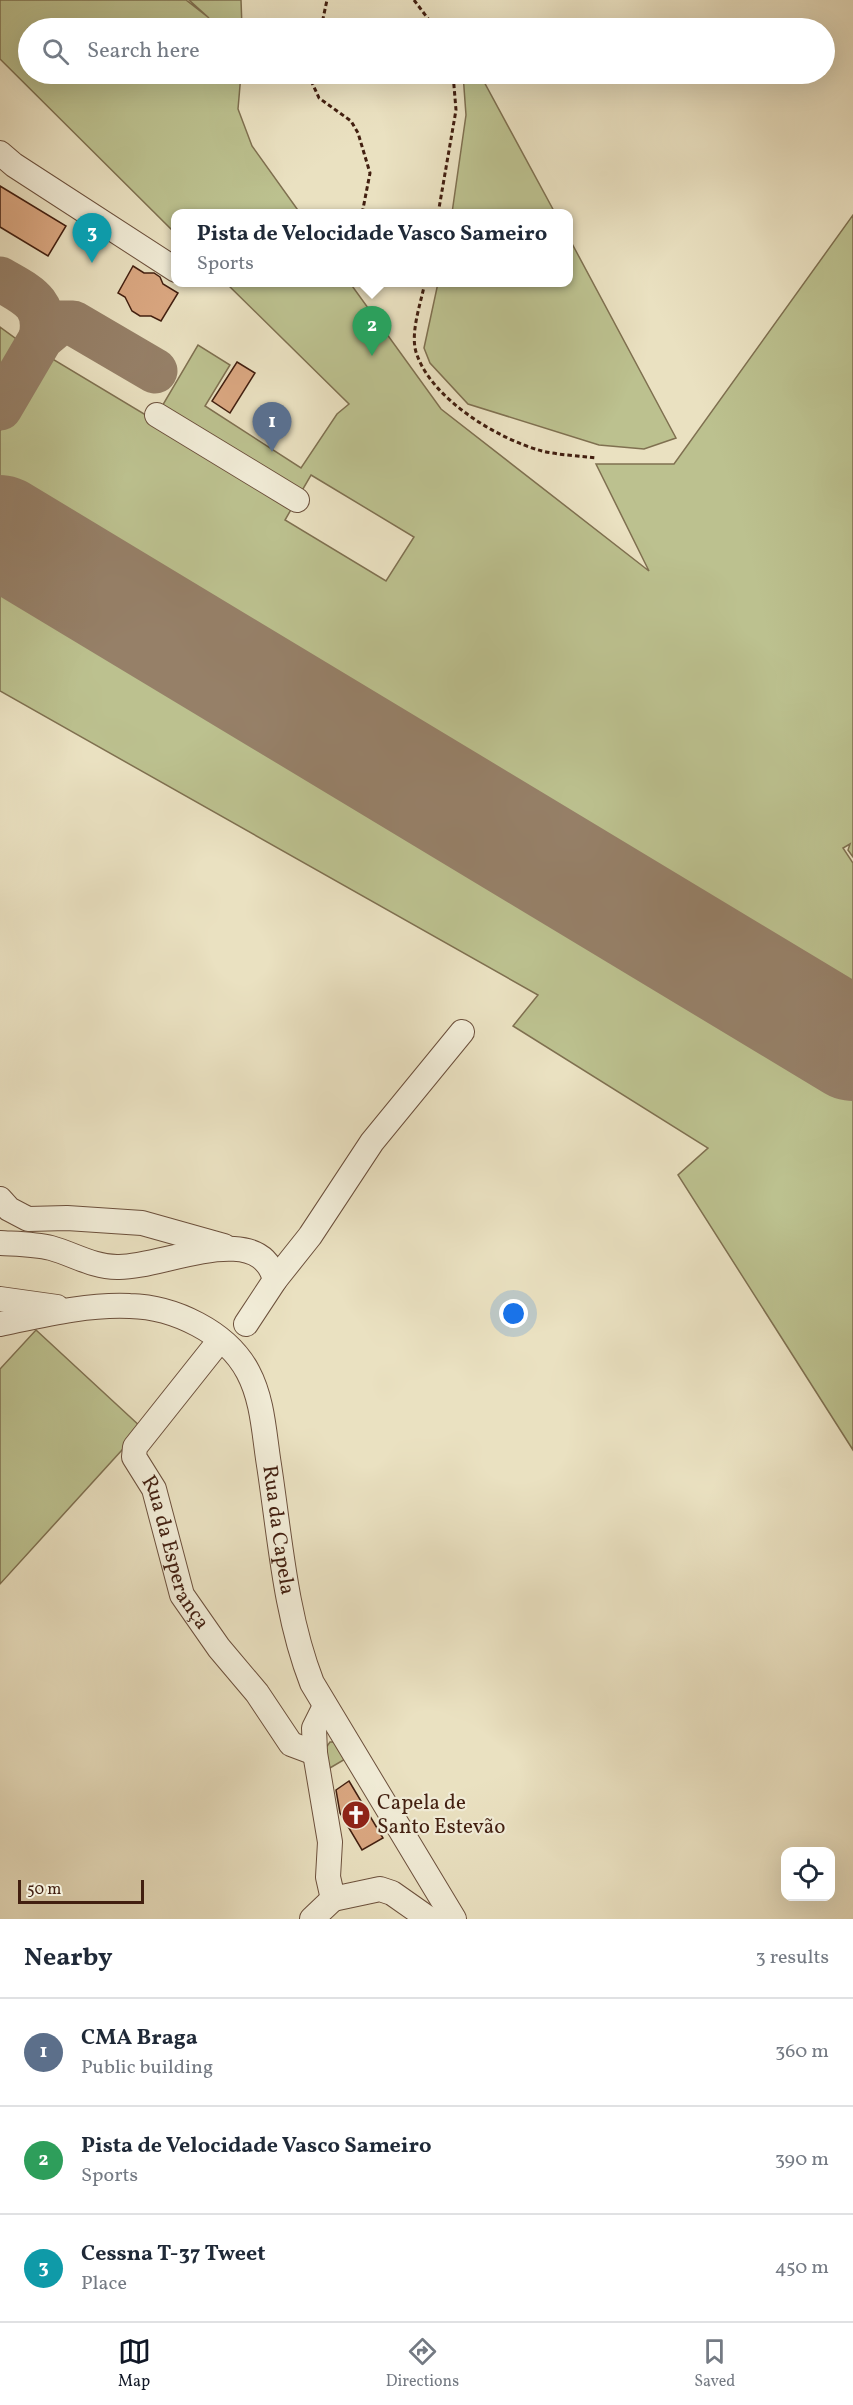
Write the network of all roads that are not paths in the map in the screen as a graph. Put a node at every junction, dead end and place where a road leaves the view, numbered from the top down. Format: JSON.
{"nodes":[{"id":1,"x":0,"y":153,"type":"edge"},
{"id":2,"x":171,"y":267,"type":"edge"},
{"id":3,"x":157,"y":416,"type":"dead end"},
{"id":4,"x":297,"y":500,"type":"dead end"},
{"id":5,"x":462,"y":1032,"type":"dead end"},
{"id":6,"x":0,"y":1199,"type":"edge"},
{"id":7,"x":0,"y":1243,"type":"edge"},
{"id":8,"x":230,"y":1248,"type":"junction"},
{"id":9,"x":275,"y":1280,"type":"junction"},
{"id":10,"x":0,"y":1299,"type":"edge"},
{"id":11,"x":72,"y":1310,"type":"junction"},
{"id":12,"x":0,"y":1324,"type":"edge"},
{"id":13,"x":246,"y":1324,"type":"dead end"},
{"id":14,"x":220,"y":1340,"type":"junction"},
{"id":15,"x":325,"y":1706,"type":"junction"},
{"id":16,"x":315,"y":1754,"type":"junction"},
{"id":17,"x":333,"y":1899,"type":"junction"},
{"id":18,"x":312,"y":1919,"type":"edge"},
{"id":19,"x":429,"y":1919,"type":"edge"},
{"id":20,"x":454,"y":1919,"type":"edge"}],
"edges":[{"from":1,"to":2,"type":"street"},
{"from":3,"to":4,"type":"street"},
{"from":5,"to":9,"type":"street"},
{"from":6,"to":8,"type":"street"},
{"from":7,"to":8,"type":"street"},
{"from":8,"to":9,"type":"street"},
{"from":9,"to":13,"type":"street"},
{"from":10,"to":11,"type":"street"},
{"from":11,"to":12,"type":"street","name":"Rua da Capela"},
{"from":11,"to":14,"type":"street","name":"Rua da Capela"},
{"from":14,"to":15,"type":"street","name":"Rua da Capela"},
{"from":14,"to":16,"type":"street","name":"Rua da Esperança"},
{"from":15,"to":16,"type":"street"},
{"from":15,"to":20,"type":"street","name":"Rua da Capela"},
{"from":16,"to":17,"type":"street"},
{"from":17,"to":18,"type":"street"},
{"from":17,"to":19,"type":"street"}]}
